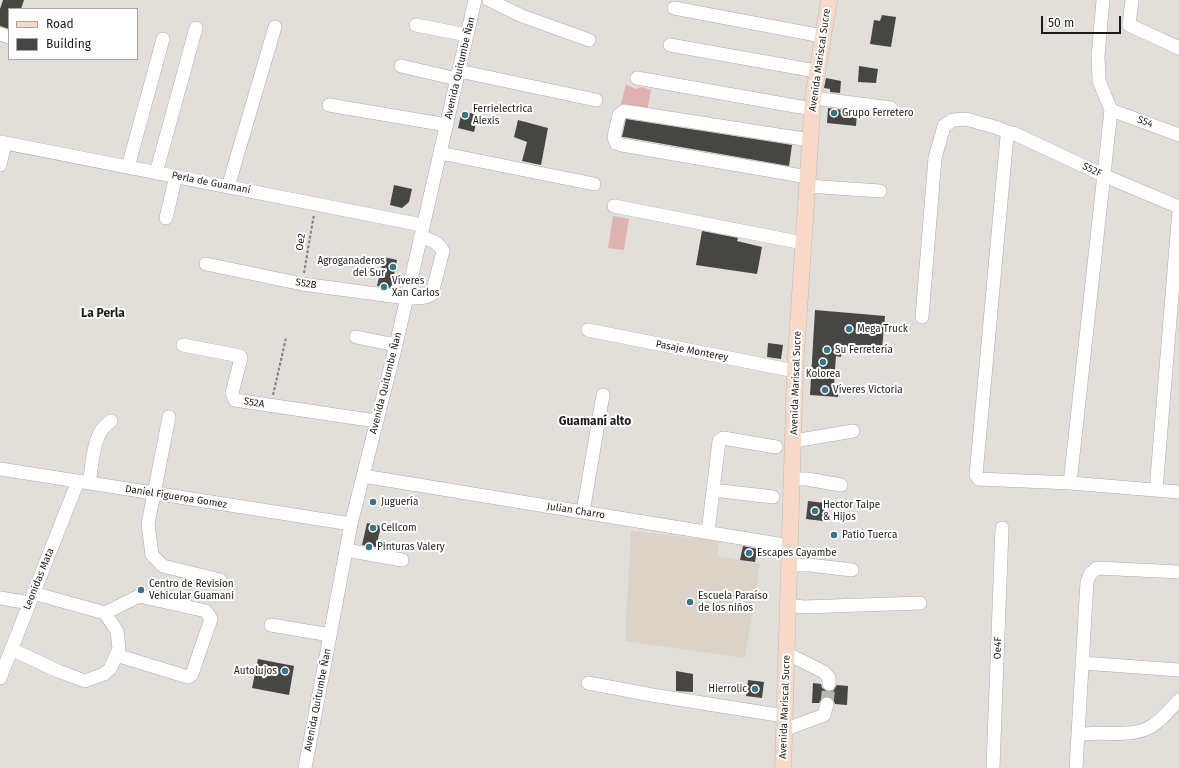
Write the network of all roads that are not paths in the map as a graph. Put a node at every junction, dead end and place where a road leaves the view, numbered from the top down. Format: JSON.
{"nodes":[{"id":1,"x":475,"y":0,"type":"edge"},
{"id":2,"x":489,"y":0,"type":"edge"},
{"id":3,"x":829,"y":0,"type":"edge"},
{"id":4,"x":1103,"y":0,"type":"edge"},
{"id":5,"x":1132,"y":0,"type":"edge"},
{"id":6,"x":674,"y":8,"type":"dead end"},
{"id":7,"x":416,"y":24,"type":"dead end"},
{"id":8,"x":275,"y":27,"type":"dead end"},
{"id":9,"x":196,"y":28,"type":"dead end"},
{"id":10,"x":467,"y":35,"type":"junction"},
{"id":11,"x":822,"y":36,"type":"junction"},
{"id":12,"x":163,"y":39,"type":"dead end"},
{"id":13,"x":589,"y":40,"type":"dead end"},
{"id":14,"x":670,"y":45,"type":"dead end"},
{"id":15,"x":1179,"y":48,"type":"edge"},
{"id":16,"x":401,"y":66,"type":"dead end"},
{"id":17,"x":816,"y":71,"type":"junction"},
{"id":18,"x":458,"y":75,"type":"junction"},
{"id":19,"x":637,"y":78,"type":"dead end"},
{"id":20,"x":596,"y":100,"type":"dead end"},
{"id":21,"x":813,"y":104,"type":"junction"},
{"id":22,"x":329,"y":105,"type":"dead end"},
{"id":23,"x":891,"y":108,"type":"dead end"},
{"id":24,"x":1111,"y":110,"type":"junction"},
{"id":25,"x":447,"y":125,"type":"junction"},
{"id":26,"x":1008,"y":135,"type":"junction"},
{"id":27,"x":1179,"y":135,"type":"edge"},
{"id":28,"x":810,"y":140,"type":"junction"},
{"id":29,"x":2,"y":142,"type":"edge"},
{"id":30,"x":440,"y":153,"type":"junction"},
{"id":31,"x":0,"y":165,"type":"edge"},
{"id":32,"x":128,"y":167,"type":"junction"},
{"id":33,"x":156,"y":173,"type":"junction"},
{"id":34,"x":176,"y":176,"type":"junction"},
{"id":35,"x":1105,"y":176,"type":"junction"},
{"id":36,"x":808,"y":182,"type":"junction"},
{"id":37,"x":594,"y":184,"type":"dead end"},
{"id":38,"x":228,"y":187,"type":"junction"},
{"id":39,"x":880,"y":191,"type":"dead end"},
{"id":40,"x":614,"y":206,"type":"dead end"},
{"id":41,"x":1179,"y":207,"type":"edge"},
{"id":42,"x":1179,"y":210,"type":"edge"},
{"id":43,"x":166,"y":218,"type":"dead end"},
{"id":44,"x":421,"y":231,"type":"junction"},
{"id":45,"x":803,"y":243,"type":"junction"},
{"id":46,"x":206,"y":264,"type":"dead end"},
{"id":47,"x":407,"y":298,"type":"junction"},
{"id":48,"x":922,"y":316,"type":"dead end"},
{"id":49,"x":588,"y":330,"type":"dead end"},
{"id":50,"x":356,"y":337,"type":"dead end"},
{"id":51,"x":183,"y":345,"type":"dead end"},
{"id":52,"x":396,"y":345,"type":"junction"},
{"id":53,"x":795,"y":371,"type":"junction"},
{"id":54,"x":604,"y":395,"type":"dead end"},
{"id":55,"x":169,"y":417,"type":"dead end"},
{"id":56,"x":112,"y":421,"type":"dead end"},
{"id":57,"x":376,"y":422,"type":"junction"},
{"id":58,"x":853,"y":431,"type":"dead end"},
{"id":59,"x":794,"y":441,"type":"junction"},
{"id":60,"x":776,"y":447,"type":"dead end"},
{"id":61,"x":0,"y":469,"type":"edge"},
{"id":62,"x":363,"y":476,"type":"junction"},
{"id":63,"x":792,"y":479,"type":"junction"},
{"id":64,"x":83,"y":482,"type":"junction"},
{"id":65,"x":1070,"y":483,"type":"junction"},
{"id":66,"x":841,"y":485,"type":"dead end"},
{"id":67,"x":713,"y":490,"type":"junction"},
{"id":68,"x":1156,"y":490,"type":"junction"},
{"id":69,"x":1179,"y":492,"type":"edge"},
{"id":70,"x":154,"y":493,"type":"junction"},
{"id":71,"x":773,"y":497,"type":"dead end"},
{"id":72,"x":583,"y":512,"type":"junction"},
{"id":73,"x":351,"y":524,"type":"junction"},
{"id":74,"x":1002,"y":528,"type":"dead end"},
{"id":75,"x":708,"y":532,"type":"junction"},
{"id":76,"x":790,"y":546,"type":"junction"},
{"id":77,"x":346,"y":550,"type":"junction"},
{"id":78,"x":402,"y":560,"type":"dead end"},
{"id":79,"x":789,"y":565,"type":"junction"},
{"id":80,"x":852,"y":570,"type":"dead end"},
{"id":81,"x":1179,"y":572,"type":"edge"},
{"id":82,"x":220,"y":580,"type":"dead end"},
{"id":83,"x":0,"y":598,"type":"edge"},
{"id":84,"x":31,"y":598,"type":"junction"},
{"id":85,"x":920,"y":603,"type":"dead end"},
{"id":86,"x":788,"y":605,"type":"junction"},
{"id":87,"x":104,"y":613,"type":"junction"},
{"id":88,"x":272,"y":625,"type":"dead end"},
{"id":89,"x":330,"y":635,"type":"junction"},
{"id":90,"x":11,"y":649,"type":"junction"},
{"id":91,"x":786,"y":653,"type":"junction"},
{"id":92,"x":116,"y":655,"type":"junction"},
{"id":93,"x":1082,"y":663,"type":"junction"},
{"id":94,"x":1179,"y":670,"type":"edge"},
{"id":95,"x":1,"y":674,"type":"edge"},
{"id":96,"x":588,"y":682,"type":"dead end"},
{"id":97,"x":828,"y":684,"type":"tunnel mouth"},
{"id":98,"x":1179,"y":700,"type":"edge"},
{"id":99,"x":827,"y":704,"type":"tunnel mouth"},
{"id":100,"x":784,"y":723,"type":"junction"},
{"id":101,"x":1078,"y":735,"type":"junction"},
{"id":102,"x":304,"y":768,"type":"edge"},
{"id":103,"x":783,"y":768,"type":"edge"},
{"id":104,"x":993,"y":768,"type":"edge"},
{"id":105,"x":1076,"y":768,"type":"edge"}],
"edges":[{"from":1,"to":10,"type":"street","name":"Avenida Quitumbe Ñan"},
{"from":2,"to":13,"type":"street"},
{"from":3,"to":11,"type":"main road","name":"Avenida Mariscal Sucre"},
{"from":4,"to":24,"type":"street"},
{"from":5,"to":15,"type":"street"},
{"from":6,"to":11,"type":"street"},
{"from":7,"to":10,"type":"street"},
{"from":8,"to":38,"type":"street"},
{"from":9,"to":33,"type":"street"},
{"from":10,"to":18,"type":"street","name":"Avenida Quitumbe Ñan"},
{"from":11,"to":17,"type":"main road","name":"Avenida Mariscal Sucre"},
{"from":12,"to":32,"type":"street"},
{"from":14,"to":17,"type":"street"},
{"from":16,"to":18,"type":"street"},
{"from":17,"to":21,"type":"main road","name":"Avenida Mariscal Sucre"},
{"from":18,"to":20,"type":"street"},
{"from":18,"to":25,"type":"street","name":"Avenida Quitumbe Ñan"},
{"from":19,"to":21,"type":"street"},
{"from":21,"to":23,"type":"street"},
{"from":21,"to":28,"type":"main road","name":"Avenida Mariscal Sucre"},
{"from":22,"to":25,"type":"street"},
{"from":24,"to":27,"type":"street","name":"S54"},
{"from":24,"to":35,"type":"street"},
{"from":25,"to":30,"type":"street","name":"Avenida Quitumbe Ñan"},
{"from":26,"to":35,"type":"street","name":"S52F"},
{"from":26,"to":48,"type":"street","name":"S52F"},
{"from":26,"to":65,"type":"street"},
{"from":28,"to":36,"type":"main road","name":"Avenida Mariscal Sucre"},
{"from":28,"to":36,"type":"street"},
{"from":29,"to":31,"type":"street"},
{"from":29,"to":32,"type":"street","name":"Perla de Guamaní"},
{"from":30,"to":37,"type":"street"},
{"from":30,"to":44,"type":"street","name":"Avenida Quitumbe Ñan"},
{"from":32,"to":33,"type":"street","name":"Perla de Guamaní"},
{"from":33,"to":34,"type":"street","name":"Perla de Guamaní"},
{"from":34,"to":38,"type":"street","name":"Perla de Guamaní"},
{"from":34,"to":43,"type":"street"},
{"from":35,"to":41,"type":"street","name":"S52F"},
{"from":35,"to":65,"type":"street"},
{"from":36,"to":39,"type":"street"},
{"from":36,"to":45,"type":"main road","name":"Avenida Mariscal Sucre"},
{"from":38,"to":44,"type":"street","name":"Perla de Guamaní"},
{"from":40,"to":45,"type":"street"},
{"from":42,"to":68,"type":"street"},
{"from":44,"to":47,"type":"street","name":"Avenida Quitumbe Ñan"},
{"from":44,"to":47,"type":"street","name":"S52B"},
{"from":45,"to":53,"type":"main road","name":"Avenida Mariscal Sucre"},
{"from":46,"to":47,"type":"street","name":"S52B"},
{"from":47,"to":52,"type":"street","name":"Avenida Quitumbe Ñan"},
{"from":49,"to":53,"type":"street","name":"Pasaje Monterey"},
{"from":50,"to":52,"type":"street"},
{"from":51,"to":57,"type":"street","name":"S52A"},
{"from":52,"to":57,"type":"street","name":"Avenida Quitumbe Ñan"},
{"from":53,"to":59,"type":"main road","name":"Avenida Mariscal Sucre"},
{"from":54,"to":72,"type":"street"},
{"from":55,"to":70,"type":"street"},
{"from":56,"to":64,"type":"street","name":"Leonidas Mata"},
{"from":57,"to":62,"type":"street","name":"Avenida Quitumbe Ñan"},
{"from":58,"to":59,"type":"street"},
{"from":59,"to":63,"type":"main road","name":"Avenida Mariscal Sucre"},
{"from":60,"to":67,"type":"street"},
{"from":61,"to":64,"type":"street","name":"Daniel Figueroa Gomez"},
{"from":62,"to":72,"type":"street","name":"Julian Charro"},
{"from":62,"to":73,"type":"street","name":"Avenida Quitumbe Ñan"},
{"from":63,"to":66,"type":"street"},
{"from":63,"to":76,"type":"main road","name":"Avenida Mariscal Sucre"},
{"from":64,"to":70,"type":"street","name":"Daniel Figueroa Gomez"},
{"from":64,"to":84,"type":"street","name":"Leonidas Mata"},
{"from":65,"to":68,"type":"street"},
{"from":67,"to":71,"type":"street"},
{"from":67,"to":75,"type":"street"},
{"from":68,"to":69,"type":"street"},
{"from":70,"to":73,"type":"street","name":"Daniel Figueroa Gomez"},
{"from":70,"to":82,"type":"street"},
{"from":72,"to":75,"type":"street","name":"Julian Charro"},
{"from":73,"to":77,"type":"street","name":"Avenida Quitumbe Ñan"},
{"from":74,"to":104,"type":"street","name":"Oe4F"},
{"from":75,"to":76,"type":"street","name":"Julian Charro"},
{"from":76,"to":79,"type":"main road","name":"Avenida Mariscal Sucre"},
{"from":77,"to":78,"type":"street"},
{"from":77,"to":89,"type":"street","name":"Avenida Quitumbe Ñan"},
{"from":79,"to":80,"type":"street"},
{"from":79,"to":86,"type":"main road","name":"Avenida Mariscal Sucre"},
{"from":81,"to":93,"type":"street"},
{"from":83,"to":84,"type":"street"},
{"from":84,"to":87,"type":"street"},
{"from":84,"to":90,"type":"street","name":"Leonidas Mata"},
{"from":85,"to":86,"type":"street"},
{"from":86,"to":91,"type":"main road","name":"Avenida Mariscal Sucre"},
{"from":87,"to":92,"type":"street"},
{"from":87,"to":92,"type":"street"},
{"from":88,"to":89,"type":"street"},
{"from":89,"to":102,"type":"street","name":"Avenida Quitumbe Ñan"},
{"from":90,"to":92,"type":"street"},
{"from":90,"to":95,"type":"street","name":"Leonidas Mata"},
{"from":91,"to":97,"type":"street"},
{"from":91,"to":100,"type":"main road","name":"Avenida Mariscal Sucre"},
{"from":93,"to":94,"type":"street"},
{"from":93,"to":101,"type":"street"},
{"from":96,"to":100,"type":"street"},
{"from":98,"to":101,"type":"street"},
{"from":99,"to":100,"type":"street"},
{"from":100,"to":103,"type":"main road","name":"Avenida Mariscal Sucre"},
{"from":101,"to":105,"type":"street"}]}
